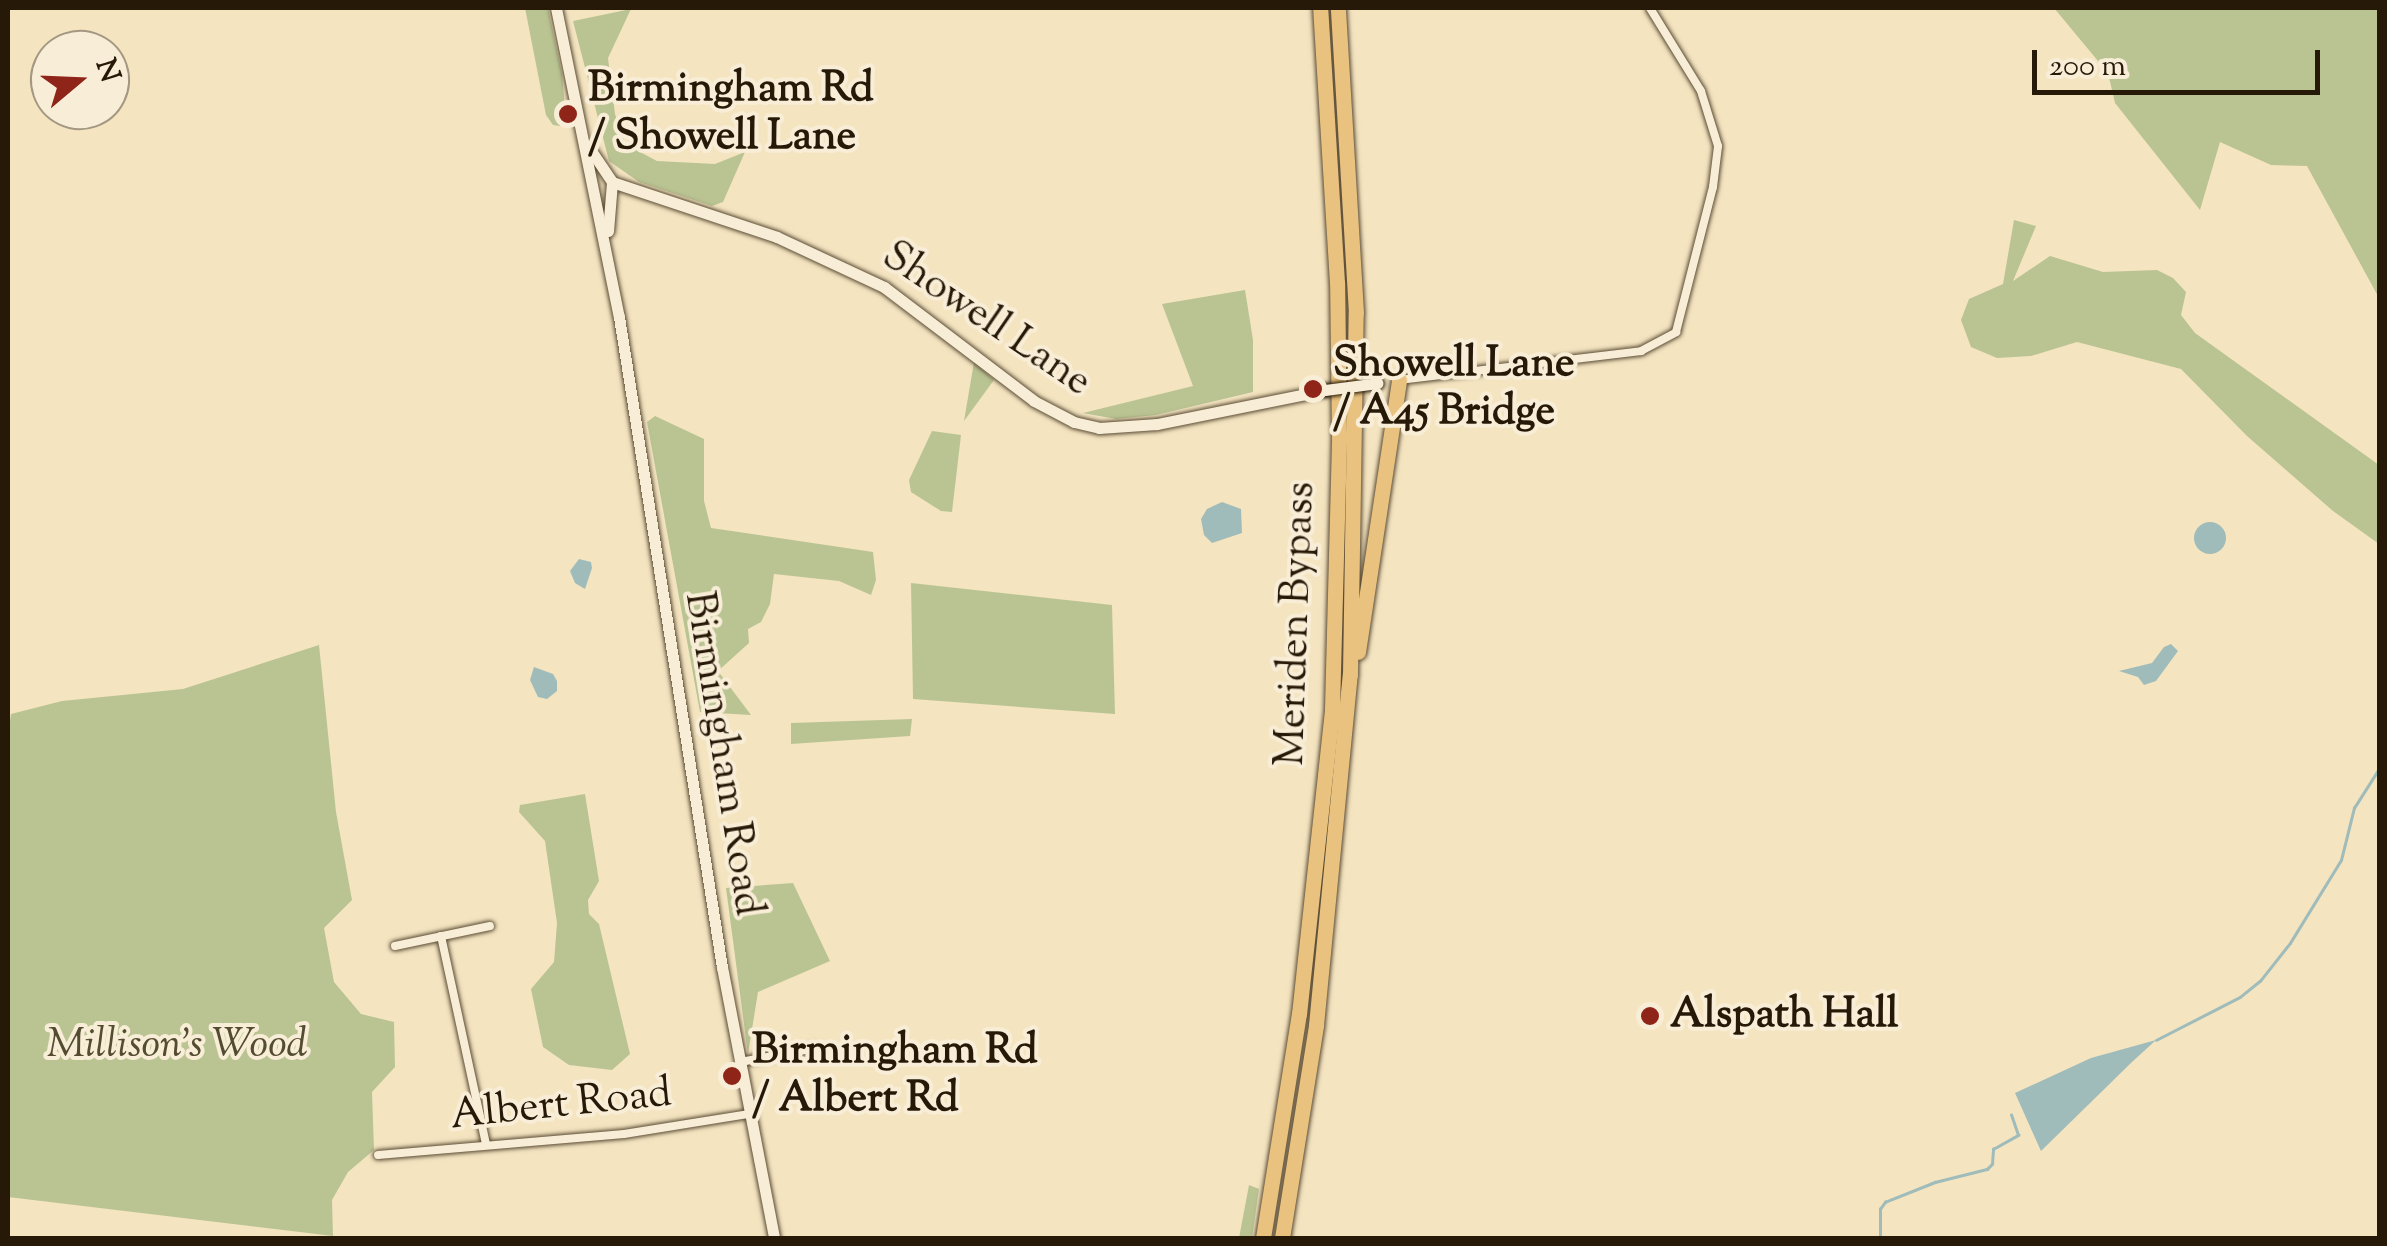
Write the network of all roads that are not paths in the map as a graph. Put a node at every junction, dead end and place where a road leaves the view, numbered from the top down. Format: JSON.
{"nodes":[{"id":1,"x":556,"y":8,"type":"edge"},
{"id":2,"x":1320,"y":8,"type":"edge"},
{"id":3,"x":1338,"y":8,"type":"edge"},
{"id":4,"x":1650,"y":8,"type":"edge"},
{"id":5,"x":575,"y":100,"type":"junction"},
{"id":6,"x":611,"y":189,"type":"junction"},
{"id":7,"x":594,"y":191,"type":"junction"},
{"id":8,"x":612,"y":280,"type":"junction"},
{"id":9,"x":1400,"y":380,"type":"junction"},
{"id":10,"x":1350,"y":674,"type":"junction"},
{"id":11,"x":490,"y":926,"type":"dead end"},
{"id":12,"x":441,"y":936,"type":"junction"},
{"id":13,"x":394,"y":946,"type":"dead end"},
{"id":14,"x":816,"y":1048,"type":"dead end"},
{"id":15,"x":740,"y":1062,"type":"junction"},
{"id":16,"x":749,"y":1114,"type":"junction"},
{"id":17,"x":486,"y":1145,"type":"junction"},
{"id":18,"x":378,"y":1155,"type":"dead end"},
{"id":19,"x":774,"y":1238,"type":"edge"},
{"id":20,"x":1263,"y":1238,"type":"edge"},
{"id":21,"x":1282,"y":1238,"type":"edge"}],
"edges":[{"from":1,"to":5,"type":"main road"},
{"from":2,"to":20,"type":"highway","name":"Meriden Bypass"},
{"from":3,"to":10,"type":"highway","name":"Meriden Bypass"},
{"from":4,"to":9,"type":"street","name":"Showell Lane"},
{"from":5,"to":6,"type":"main road"},
{"from":5,"to":7,"type":"main road","name":"Birmingham Road"},
{"from":6,"to":7,"type":"main road","name":"Showell Lane"},
{"from":6,"to":7,"type":"main road"},
{"from":6,"to":8,"type":"main road","name":"Birmingham Road"},
{"from":6,"to":9,"type":"main road","name":"Showell Lane","bridge":true},
{"from":7,"to":8,"type":"main road","name":"Birmingham Road"},
{"from":8,"to":15,"type":"main road","name":"Birmingham Road"},
{"from":9,"to":10,"type":"highway"},
{"from":10,"to":21,"type":"highway","name":"Meriden Bypass"},
{"from":11,"to":12,"type":"street"},
{"from":12,"to":13,"type":"street"},
{"from":12,"to":17,"type":"street"},
{"from":14,"to":15,"type":"street"},
{"from":15,"to":16,"type":"main road","name":"Birmingham Road"},
{"from":16,"to":17,"type":"street","name":"Albert Road"},
{"from":16,"to":19,"type":"main road","name":"Birmingham Road"},
{"from":17,"to":18,"type":"street","name":"Albert Road"}]}
